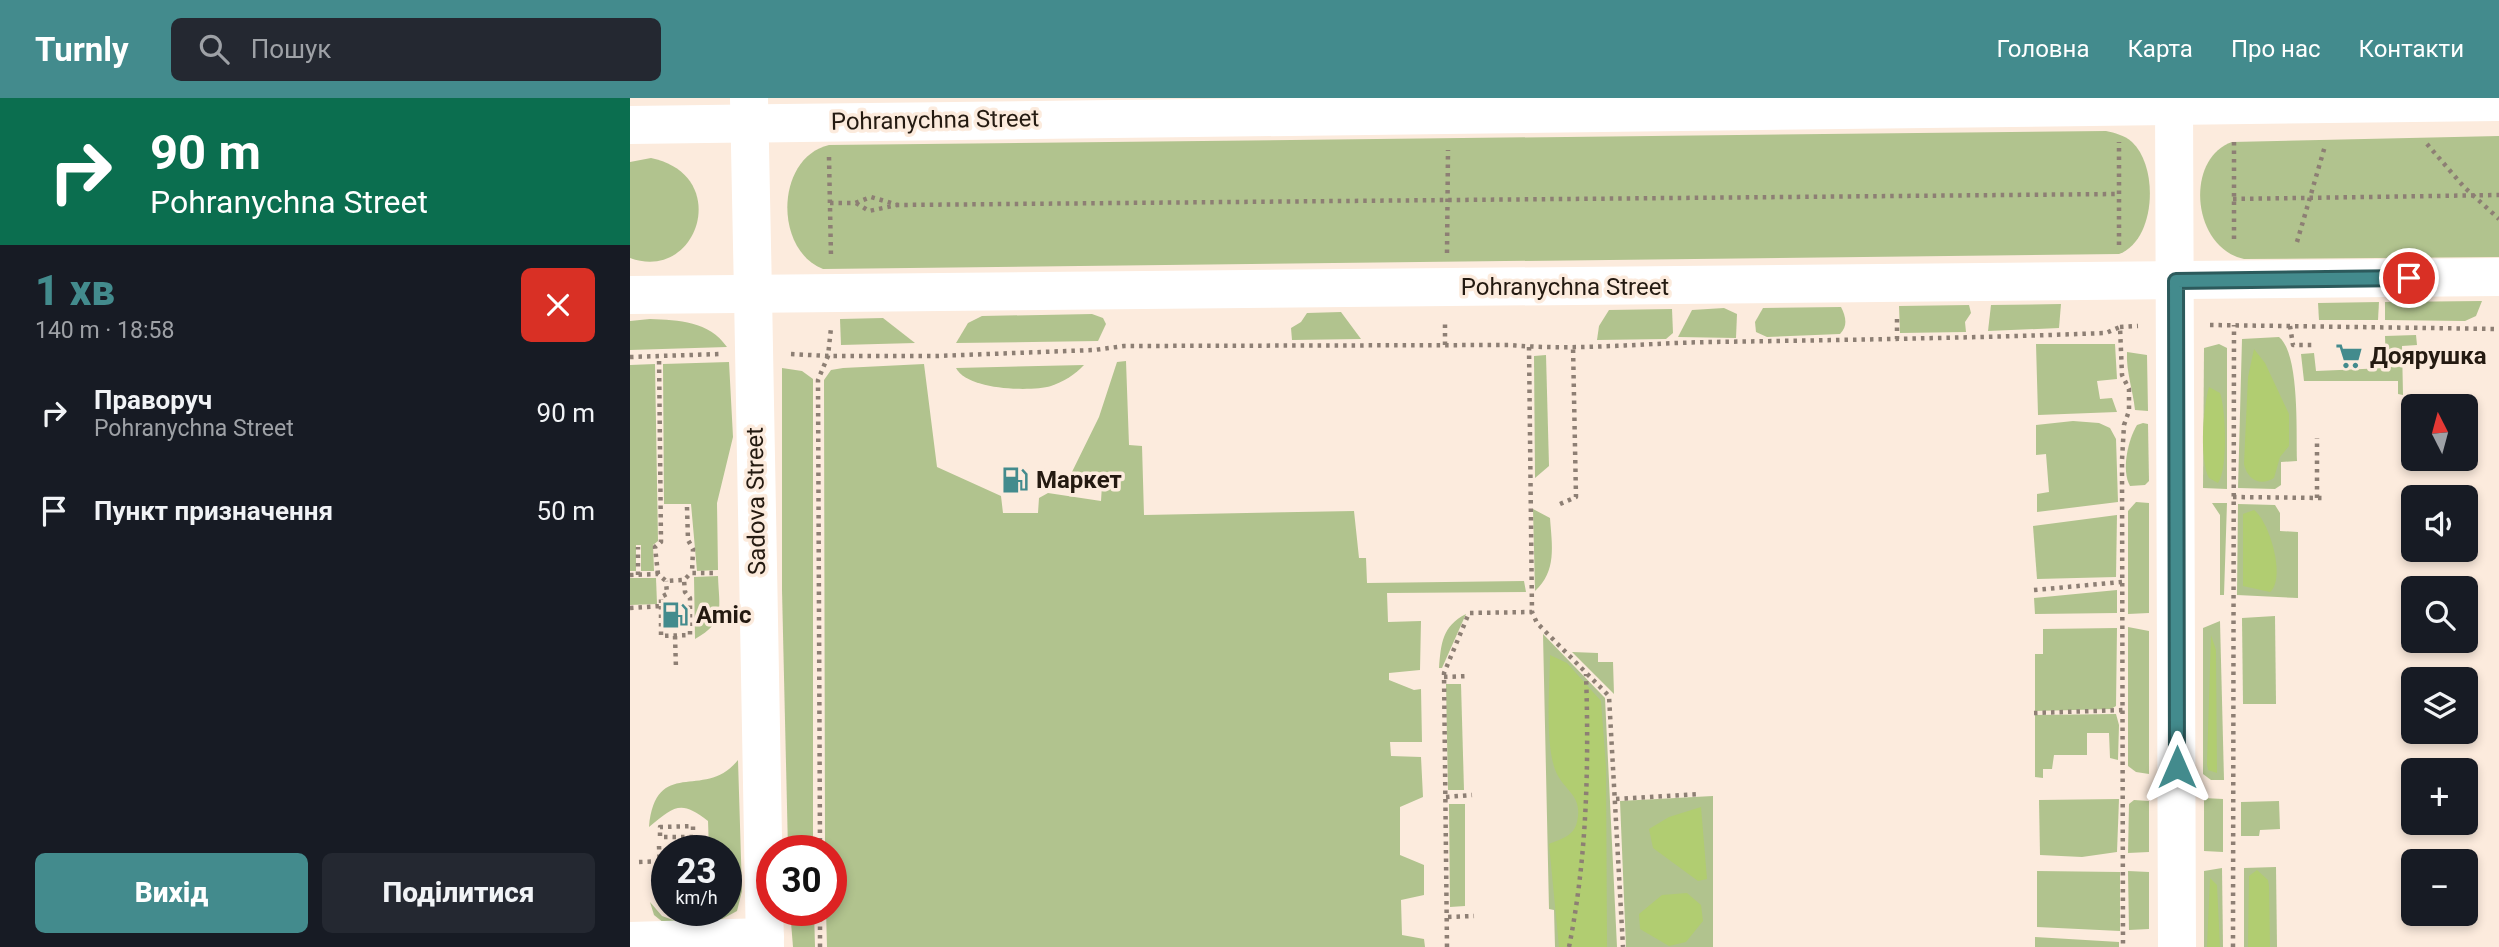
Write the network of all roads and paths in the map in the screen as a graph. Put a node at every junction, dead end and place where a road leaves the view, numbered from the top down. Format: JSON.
{"nodes":[{"id":1,"x":2174,"y":102,"type":"edge"},
{"id":2,"x":2499,"y":102,"type":"edge"},
{"id":3,"x":748,"y":110,"type":"edge"},
{"id":4,"x":630,"y":125,"type":"edge"},
{"id":5,"x":2119,"y":134,"type":"dead end"},
{"id":6,"x":1448,"y":138,"type":"dead end"},
{"id":7,"x":2234,"y":142,"type":"dead end"},
{"id":8,"x":2427,"y":144,"type":"dead end"},
{"id":9,"x":829,"y":145,"type":"dead end"},
{"id":10,"x":2325,"y":146,"type":"dead end"},
{"id":11,"x":2118,"y":194,"type":"junction"},
{"id":12,"x":2499,"y":195,"type":"edge"},
{"id":13,"x":2473,"y":196,"type":"junction"},
{"id":14,"x":2310,"y":198,"type":"junction"},
{"id":15,"x":2233,"y":199,"type":"junction"},
{"id":16,"x":1447,"y":200,"type":"junction"},
{"id":17,"x":830,"y":203,"type":"junction"},
{"id":18,"x":855,"y":203,"type":"junction"},
{"id":19,"x":898,"y":205,"type":"junction"},
{"id":20,"x":2499,"y":219,"type":"edge"},
{"id":21,"x":2234,"y":246,"type":"dead end"},
{"id":22,"x":2296,"y":246,"type":"dead end"},
{"id":23,"x":2119,"y":254,"type":"dead end"},
{"id":24,"x":831,"y":268,"type":"dead end"},
{"id":25,"x":2499,"y":277,"type":"edge"},
{"id":26,"x":2176,"y":281,"type":"junction"},
{"id":27,"x":1446,"y":288,"type":"junction"},
{"id":28,"x":752,"y":294,"type":"junction"},
{"id":29,"x":630,"y":295,"type":"edge"},
{"id":30,"x":832,"y":320,"type":"dead end"},
{"id":31,"x":2209,"y":325,"type":"dead end"},
{"id":32,"x":2234,"y":325,"type":"junction"},
{"id":33,"x":2290,"y":326,"type":"junction"},
{"id":34,"x":2120,"y":327,"type":"junction"},
{"id":35,"x":2138,"y":327,"type":"dead end"},
{"id":36,"x":2499,"y":329,"type":"edge"},
{"id":37,"x":1445,"y":345,"type":"junction"},
{"id":38,"x":2315,"y":345,"type":"dead end"},
{"id":39,"x":1573,"y":346,"type":"junction"},
{"id":40,"x":1529,"y":347,"type":"junction"},
{"id":41,"x":728,"y":354,"type":"dead end"},
{"id":42,"x":786,"y":354,"type":"dead end"},
{"id":43,"x":659,"y":356,"type":"junction"},
{"id":44,"x":828,"y":356,"type":"junction"},
{"id":45,"x":630,"y":357,"type":"edge"},
{"id":46,"x":2317,"y":438,"type":"dead end"},
{"id":47,"x":2233,"y":497,"type":"junction"},
{"id":48,"x":2317,"y":498,"type":"junction"},
{"id":49,"x":2324,"y":498,"type":"dead end"},
{"id":50,"x":1560,"y":504,"type":"dead end"},
{"id":51,"x":687,"y":507,"type":"dead end"},
{"id":52,"x":638,"y":547,"type":"dead end"},
{"id":53,"x":691,"y":573,"type":"junction"},
{"id":54,"x":716,"y":573,"type":"dead end"},
{"id":55,"x":658,"y":574,"type":"junction"},
{"id":56,"x":630,"y":575,"type":"edge"},
{"id":57,"x":638,"y":575,"type":"junction"},
{"id":58,"x":684,"y":580,"type":"junction"},
{"id":59,"x":666,"y":581,"type":"junction"},
{"id":60,"x":2122,"y":582,"type":"junction"},
{"id":61,"x":2034,"y":590,"type":"dead end"},
{"id":62,"x":661,"y":606,"type":"junction"},
{"id":63,"x":630,"y":608,"type":"edge"},
{"id":64,"x":1532,"y":612,"type":"junction"},
{"id":65,"x":675,"y":636,"type":"junction"},
{"id":66,"x":676,"y":669,"type":"dead end"},
{"id":67,"x":1586,"y":673,"type":"junction"},
{"id":68,"x":1469,"y":676,"type":"dead end"},
{"id":69,"x":1444,"y":677,"type":"junction"},
{"id":70,"x":2123,"y":710,"type":"junction"},
{"id":71,"x":2034,"y":713,"type":"dead end"},
{"id":72,"x":1700,"y":794,"type":"dead end"},
{"id":73,"x":1472,"y":795,"type":"dead end"},
{"id":74,"x":1446,"y":797,"type":"junction"},
{"id":75,"x":1616,"y":799,"type":"junction"},
{"id":76,"x":820,"y":835,"type":"edge"},
{"id":77,"x":693,"y":837,"type":"joint"},
{"id":78,"x":639,"y":862,"type":"dead end"},
{"id":79,"x":651,"y":862,"type":"edge"},
{"id":80,"x":1474,"y":916,"type":"dead end"},
{"id":81,"x":1447,"y":917,"type":"junction"},
{"id":82,"x":820,"y":926,"type":"edge"},
{"id":83,"x":630,"y":941,"type":"edge"},
{"id":84,"x":765,"y":942,"type":"edge"},
{"id":85,"x":820,"y":947,"type":"edge"},
{"id":86,"x":1447,"y":947,"type":"edge"},
{"id":87,"x":1569,"y":947,"type":"edge"},
{"id":88,"x":1623,"y":947,"type":"edge"},
{"id":89,"x":2123,"y":947,"type":"edge"},
{"id":90,"x":2177,"y":947,"type":"edge"},
{"id":91,"x":2233,"y":947,"type":"edge"}],
"edges":[{"from":1,"to":2,"type":"main road","name":"Pohranychna Street"},
{"from":1,"to":3,"type":"main road","name":"Pohranychna Street"},
{"from":1,"to":26,"type":"main road"},
{"from":3,"to":4,"type":"main road","name":"Pohranychna Street"},
{"from":3,"to":28,"type":"main road","name":"Sadova Street"},
{"from":5,"to":11,"type":"path"},
{"from":6,"to":16,"type":"path"},
{"from":7,"to":15,"type":"path"},
{"from":8,"to":13,"type":"path"},
{"from":9,"to":17,"type":"path"},
{"from":10,"to":14,"type":"path"},
{"from":11,"to":16,"type":"path"},
{"from":11,"to":23,"type":"path"},
{"from":12,"to":13,"type":"path"},
{"from":13,"to":14,"type":"path"},
{"from":13,"to":20,"type":"path"},
{"from":14,"to":15,"type":"path"},
{"from":14,"to":22,"type":"path"},
{"from":15,"to":21,"type":"path"},
{"from":16,"to":19,"type":"path"},
{"from":16,"to":27,"type":"path"},
{"from":17,"to":18,"type":"path"},
{"from":17,"to":24,"type":"path"},
{"from":18,"to":19,"type":"path"},
{"from":18,"to":19,"type":"path"},
{"from":25,"to":26,"type":"main road","name":"Pohranychna Street"},
{"from":26,"to":27,"type":"main road","name":"Pohranychna Street"},
{"from":26,"to":90,"type":"main road"},
{"from":27,"to":28,"type":"main road","name":"Pohranychna Street"},
{"from":27,"to":37,"type":"path"},
{"from":28,"to":29,"type":"main road","name":"Pohranychna Street"},
{"from":28,"to":84,"type":"main road","name":"Sadova Street"},
{"from":30,"to":44,"type":"path"},
{"from":31,"to":32,"type":"path"},
{"from":32,"to":33,"type":"path"},
{"from":32,"to":47,"type":"path"},
{"from":33,"to":36,"type":"path"},
{"from":33,"to":38,"type":"path"},
{"from":34,"to":35,"type":"path"},
{"from":34,"to":39,"type":"path"},
{"from":34,"to":60,"type":"path"},
{"from":37,"to":40,"type":"path"},
{"from":37,"to":44,"type":"path"},
{"from":39,"to":40,"type":"path"},
{"from":39,"to":50,"type":"path"},
{"from":40,"to":64,"type":"path"},
{"from":41,"to":43,"type":"path"},
{"from":42,"to":44,"type":"path"},
{"from":43,"to":45,"type":"path"},
{"from":43,"to":55,"type":"path"},
{"from":44,"to":76,"type":"path"},
{"from":46,"to":48,"type":"path"},
{"from":47,"to":48,"type":"path"},
{"from":47,"to":91,"type":"path"},
{"from":48,"to":49,"type":"path"},
{"from":51,"to":53,"type":"path"},
{"from":52,"to":57,"type":"path"},
{"from":53,"to":54,"type":"path"},
{"from":53,"to":58,"type":"path"},
{"from":55,"to":57,"type":"path"},
{"from":55,"to":59,"type":"path"},
{"from":56,"to":57,"type":"path"},
{"from":58,"to":59,"type":"path"},
{"from":58,"to":65,"type":"path"},
{"from":59,"to":62,"type":"path"},
{"from":60,"to":61,"type":"path"},
{"from":60,"to":70,"type":"path"},
{"from":62,"to":63,"type":"path"},
{"from":62,"to":65,"type":"path"},
{"from":64,"to":67,"type":"path"},
{"from":64,"to":69,"type":"path"},
{"from":65,"to":66,"type":"path"},
{"from":67,"to":75,"type":"path"},
{"from":67,"to":87,"type":"path"},
{"from":68,"to":69,"type":"path"},
{"from":69,"to":74,"type":"path"},
{"from":70,"to":71,"type":"path"},
{"from":70,"to":89,"type":"path"},
{"from":72,"to":75,"type":"path"},
{"from":73,"to":74,"type":"path"},
{"from":74,"to":81,"type":"path"},
{"from":75,"to":88,"type":"path"},
{"from":77,"to":77,"type":"path"},
{"from":78,"to":79,"type":"path"},
{"from":80,"to":81,"type":"path"},
{"from":81,"to":86,"type":"path"},
{"from":82,"to":85,"type":"path"},
{"from":83,"to":84,"type":"main road"}]}
